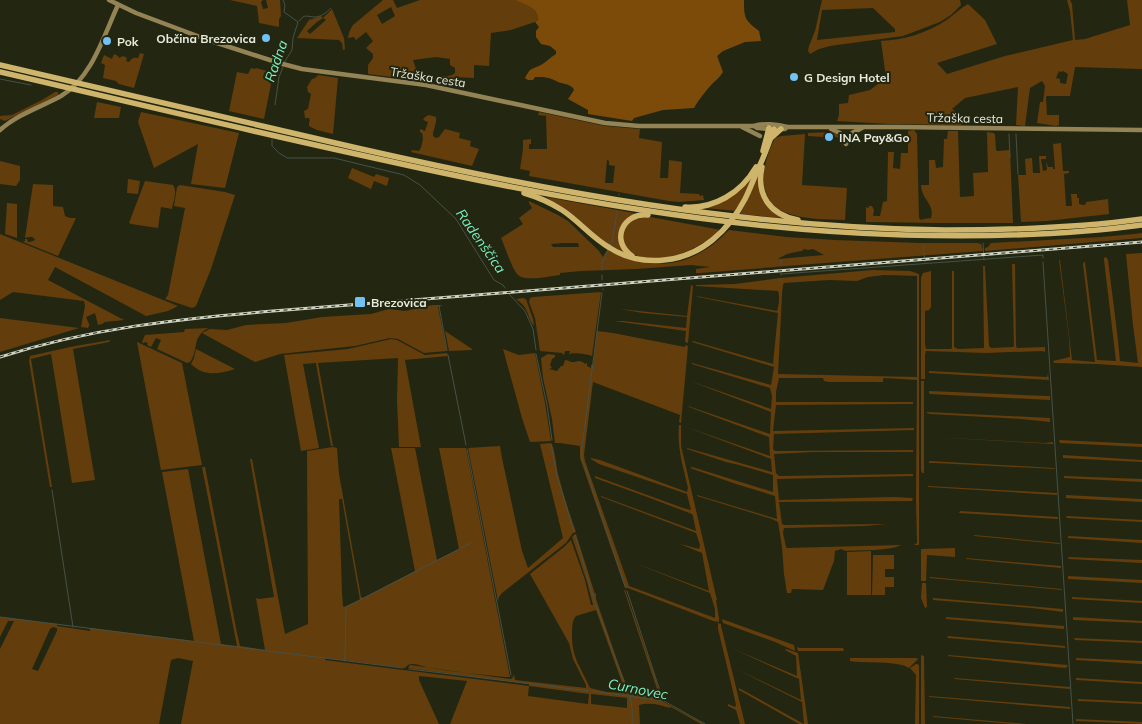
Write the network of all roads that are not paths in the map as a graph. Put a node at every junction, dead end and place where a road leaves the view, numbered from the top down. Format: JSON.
{"nodes":[{"id":1,"x":109,"y":0,"type":"edge"},
{"id":2,"x":118,"y":5,"type":"junction"},
{"id":3,"x":0,"y":65,"type":"edge"},
{"id":4,"x":0,"y":72,"type":"edge"},
{"id":5,"x":741,"y":126,"type":"junction"},
{"id":6,"x":754,"y":126,"type":"junction"},
{"id":7,"x":825,"y":127,"type":"junction"},
{"id":8,"x":866,"y":127,"type":"junction"},
{"id":9,"x":784,"y":128,"type":"junction"},
{"id":10,"x":771,"y":129,"type":"junction"},
{"id":11,"x":0,"y":130,"type":"edge"},
{"id":12,"x":1142,"y":130,"type":"edge"},
{"id":13,"x":760,"y":136,"type":"joint"},
{"id":14,"x":771,"y":138,"type":"junction"},
{"id":15,"x":765,"y":144,"type":"junction"},
{"id":16,"x":763,"y":155,"type":"junction"},
{"id":17,"x":504,"y":186,"type":"junction"},
{"id":18,"x":663,"y":208,"type":"junction"},
{"id":19,"x":667,"y":214,"type":"junction"},
{"id":20,"x":1142,"y":219,"type":"edge"},
{"id":21,"x":822,"y":225,"type":"junction"},
{"id":22,"x":1142,"y":225,"type":"edge"},
{"id":23,"x":641,"y":260,"type":"junction"}],
"edges":[{"from":1,"to":2,"type":"main road","name":"Tržaška cesta"},
{"from":2,"to":5,"type":"main road","name":"Tržaška cesta"},
{"from":2,"to":11,"type":"main road"},
{"from":3,"to":18,"type":"highway"},
{"from":4,"to":17,"type":"highway"},
{"from":5,"to":6,"type":"main road","name":"Tržaška cesta"},
{"from":5,"to":13,"type":"main road"},
{"from":6,"to":9,"type":"main road","name":"Tržaška cesta"},
{"from":6,"to":10,"type":"main road","name":"Tržaška cesta"},
{"from":7,"to":8,"type":"main road","name":"Tržaška cesta"},
{"from":7,"to":8,"type":"main road"},
{"from":7,"to":9,"type":"main road","name":"Tržaška cesta"},
{"from":8,"to":12,"type":"main road","name":"Tržaška cesta"},
{"from":9,"to":10,"type":"main road","name":"Tržaška cesta"},
{"from":9,"to":14,"type":"highway"},
{"from":10,"to":14,"type":"highway"},
{"from":10,"to":15,"type":"highway"},
{"from":13,"to":15,"type":"highway"},
{"from":14,"to":16,"type":"highway"},
{"from":15,"to":16,"type":"highway"},
{"from":16,"to":18,"type":"highway"},
{"from":16,"to":21,"type":"highway"},
{"from":16,"to":23,"type":"highway"},
{"from":17,"to":19,"type":"highway"},
{"from":17,"to":23,"type":"highway"},
{"from":18,"to":21,"type":"highway"},
{"from":19,"to":22,"type":"highway"},
{"from":19,"to":23,"type":"highway"},
{"from":20,"to":21,"type":"highway"}]}
